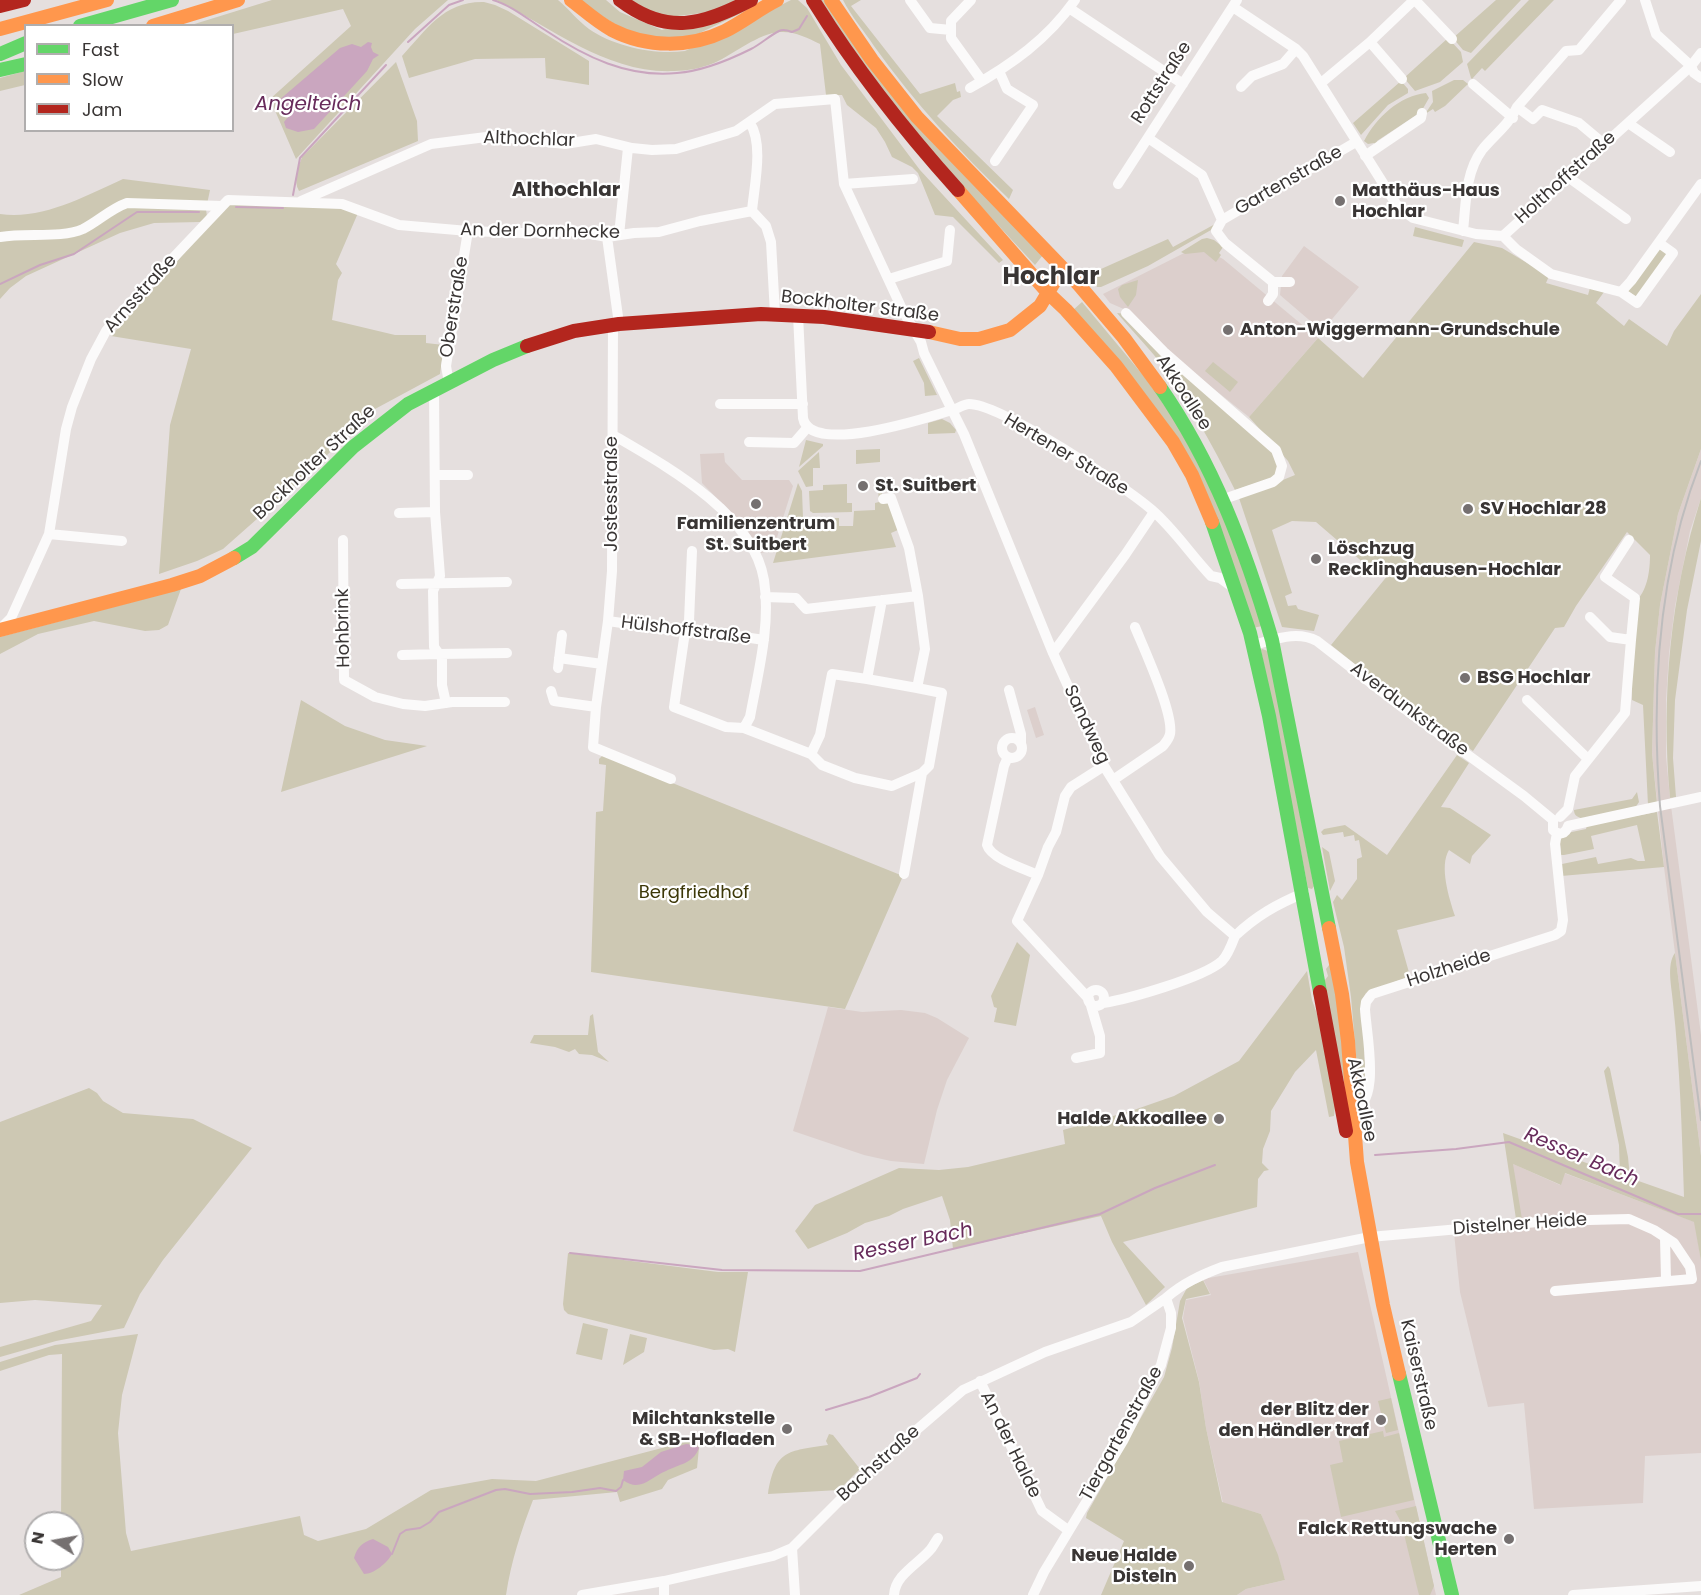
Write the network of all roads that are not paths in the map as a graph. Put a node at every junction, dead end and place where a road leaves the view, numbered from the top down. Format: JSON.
{"nodes":[{"id":1,"x":24,"y":0,"type":"edge"},
{"id":2,"x":106,"y":0,"type":"edge"},
{"id":3,"x":172,"y":0,"type":"edge"},
{"id":4,"x":238,"y":0,"type":"edge"},
{"id":5,"x":571,"y":0,"type":"edge"},
{"id":6,"x":620,"y":0,"type":"edge"},
{"id":7,"x":751,"y":0,"type":"edge"},
{"id":8,"x":777,"y":0,"type":"edge"},
{"id":9,"x":813,"y":0,"type":"edge"},
{"id":10,"x":831,"y":0,"type":"edge"},
{"id":11,"x":910,"y":0,"type":"edge"},
{"id":12,"x":971,"y":0,"type":"edge"},
{"id":13,"x":1414,"y":0,"type":"edge"},
{"id":14,"x":1621,"y":0,"type":"edge"},
{"id":15,"x":1645,"y":0,"type":"edge"},
{"id":16,"x":1235,"y":3,"type":"edge"},
{"id":17,"x":1072,"y":4,"type":"edge"},
{"id":18,"x":0,"y":6,"type":"edge"},
{"id":19,"x":87,"y":24,"type":"edge"},
{"id":20,"x":160,"y":24,"type":"edge"},
{"id":21,"x":0,"y":29,"type":"edge"},
{"id":22,"x":951,"y":30,"type":"junction"},
{"id":23,"x":1452,"y":39,"type":"dead end"},
{"id":24,"x":24,"y":41,"type":"edge"},
{"id":25,"x":24,"y":42,"type":"edge"},
{"id":26,"x":1370,"y":42,"type":"junction"},
{"id":27,"x":0,"y":45,"type":"edge"},
{"id":28,"x":1296,"y":49,"type":"junction"},
{"id":29,"x":1701,"y":53,"type":"edge"},
{"id":30,"x":0,"y":54,"type":"edge"},
{"id":31,"x":24,"y":64,"type":"edge"},
{"id":32,"x":1692,"y":66,"type":"junction"},
{"id":33,"x":0,"y":70,"type":"edge"},
{"id":34,"x":999,"y":71,"type":"junction"},
{"id":35,"x":1701,"y":78,"type":"edge"},
{"id":36,"x":1402,"y":79,"type":"dead end"},
{"id":37,"x":982,"y":81,"type":"junction"},
{"id":38,"x":1321,"y":83,"type":"junction"},
{"id":39,"x":1183,"y":84,"type":"junction"},
{"id":40,"x":1473,"y":84,"type":"dead end"},
{"id":41,"x":1241,"y":87,"type":"dead end"},
{"id":42,"x":970,"y":88,"type":"dead end"},
{"id":43,"x":1515,"y":112,"type":"junction"},
{"id":44,"x":1422,"y":113,"type":"dead end"},
{"id":45,"x":750,"y":123,"type":"junction"},
{"id":46,"x":1628,"y":123,"type":"junction"},
{"id":47,"x":1148,"y":138,"type":"junction"},
{"id":48,"x":1356,"y":142,"type":"junction"},
{"id":49,"x":1604,"y":144,"type":"junction"},
{"id":50,"x":628,"y":148,"type":"junction"},
{"id":51,"x":1670,"y":152,"type":"dead end"},
{"id":52,"x":1365,"y":156,"type":"junction"},
{"id":53,"x":995,"y":160,"type":"dead end"},
{"id":54,"x":1568,"y":177,"type":"junction"},
{"id":55,"x":913,"y":179,"type":"dead end"},
{"id":56,"x":844,"y":184,"type":"junction"},
{"id":57,"x":1118,"y":184,"type":"dead end"},
{"id":58,"x":1701,"y":184,"type":"edge"},
{"id":59,"x":301,"y":201,"type":"junction"},
{"id":60,"x":221,"y":206,"type":"junction"},
{"id":61,"x":752,"y":211,"type":"junction"},
{"id":62,"x":1626,"y":219,"type":"dead end"},
{"id":63,"x":1222,"y":220,"type":"junction"},
{"id":64,"x":950,"y":230,"type":"dead end"},
{"id":65,"x":468,"y":231,"type":"junction"},
{"id":66,"x":1463,"y":231,"type":"junction"},
{"id":67,"x":619,"y":235,"type":"junction"},
{"id":68,"x":1503,"y":236,"type":"junction"},
{"id":69,"x":0,"y":237,"type":"edge"},
{"id":70,"x":607,"y":237,"type":"junction"},
{"id":71,"x":1659,"y":243,"type":"junction"},
{"id":72,"x":1062,"y":269,"type":"junction"},
{"id":73,"x":889,"y":279,"type":"junction"},
{"id":74,"x":1273,"y":282,"type":"junction"},
{"id":75,"x":1290,"y":282,"type":"dead end"},
{"id":76,"x":1621,"y":292,"type":"junction"},
{"id":77,"x":1048,"y":293,"type":"junction"},
{"id":78,"x":1268,"y":301,"type":"dead end"},
{"id":79,"x":1126,"y":313,"type":"dead end"},
{"id":80,"x":775,"y":314,"type":"junction"},
{"id":81,"x":798,"y":315,"type":"junction"},
{"id":82,"x":616,"y":324,"type":"junction"},
{"id":83,"x":912,"y":328,"type":"junction"},
{"id":84,"x":449,"y":382,"type":"junction"},
{"id":85,"x":434,"y":390,"type":"junction"},
{"id":86,"x":720,"y":404,"type":"dead end"},
{"id":87,"x":802,"y":404,"type":"junction"},
{"id":88,"x":952,"y":410,"type":"junction"},
{"id":89,"x":807,"y":428,"type":"junction"},
{"id":90,"x":613,"y":435,"type":"junction"},
{"id":91,"x":749,"y":442,"type":"dead end"},
{"id":92,"x":435,"y":475,"type":"junction"},
{"id":93,"x":468,"y":475,"type":"dead end"},
{"id":94,"x":883,"y":499,"type":"dead end"},
{"id":95,"x":1224,"y":499,"type":"junction"},
{"id":96,"x":435,"y":512,"type":"junction"},
{"id":97,"x":1154,"y":512,"type":"junction"},
{"id":98,"x":399,"y":513,"type":"dead end"},
{"id":99,"x":49,"y":534,"type":"junction"},
{"id":100,"x":343,"y":540,"type":"dead end"},
{"id":101,"x":1629,"y":540,"type":"dead end"},
{"id":102,"x":122,"y":541,"type":"dead end"},
{"id":103,"x":692,"y":551,"type":"dead end"},
{"id":104,"x":507,"y":582,"type":"dead end"},
{"id":105,"x":437,"y":583,"type":"junction"},
{"id":106,"x":401,"y":584,"type":"dead end"},
{"id":107,"x":1236,"y":589,"type":"junction"},
{"id":108,"x":918,"y":596,"type":"junction"},
{"id":109,"x":765,"y":597,"type":"junction"},
{"id":110,"x":882,"y":600,"type":"junction"},
{"id":111,"x":1590,"y":617,"type":"dead end"},
{"id":112,"x":608,"y":621,"type":"junction"},
{"id":113,"x":1135,"y":627,"type":"dead end"},
{"id":114,"x":0,"y":629,"type":"edge"},
{"id":115,"x":685,"y":632,"type":"junction"},
{"id":116,"x":562,"y":635,"type":"dead end"},
{"id":117,"x":764,"y":640,"type":"junction"},
{"id":118,"x":1272,"y":640,"type":"junction"},
{"id":119,"x":1631,"y":640,"type":"junction"},
{"id":120,"x":1253,"y":645,"type":"junction"},
{"id":121,"x":507,"y":653,"type":"dead end"},
{"id":122,"x":1053,"y":653,"type":"junction"},
{"id":123,"x":439,"y":654,"type":"junction"},
{"id":124,"x":402,"y":656,"type":"dead end"},
{"id":125,"x":602,"y":663,"type":"junction"},
{"id":126,"x":867,"y":679,"type":"junction"},
{"id":127,"x":917,"y":688,"type":"junction"},
{"id":128,"x":1009,"y":690,"type":"dead end"},
{"id":129,"x":1527,"y":700,"type":"dead end"},
{"id":130,"x":552,"y":701,"type":"dead end"},
{"id":131,"x":505,"y":702,"type":"dead end"},
{"id":132,"x":446,"y":703,"type":"junction"},
{"id":133,"x":596,"y":707,"type":"junction"},
{"id":134,"x":744,"y":728,"type":"junction"},
{"id":135,"x":812,"y":754,"type":"junction"},
{"id":136,"x":1588,"y":759,"type":"junction"},
{"id":137,"x":1104,"y":766,"type":"junction"},
{"id":138,"x":922,"y":773,"type":"junction"},
{"id":139,"x":671,"y":779,"type":"dead end"},
{"id":140,"x":1113,"y":780,"type":"junction"},
{"id":141,"x":1701,"y":797,"type":"edge"},
{"id":142,"x":1556,"y":818,"type":"junction"},
{"id":143,"x":1568,"y":826,"type":"junction"},
{"id":144,"x":1557,"y":833,"type":"junction"},
{"id":145,"x":904,"y":874,"type":"dead end"},
{"id":146,"x":1038,"y":875,"type":"junction"},
{"id":147,"x":1304,"y":894,"type":"junction"},
{"id":148,"x":1325,"y":902,"type":"junction"},
{"id":149,"x":1307,"y":913,"type":"junction"},
{"id":150,"x":1329,"y":922,"type":"junction"},
{"id":151,"x":1235,"y":936,"type":"junction"},
{"id":152,"x":1089,"y":1001,"type":"junction"},
{"id":153,"x":1076,"y":1058,"type":"dead end"},
{"id":154,"x":1348,"y":1112,"type":"junction"},
{"id":155,"x":1357,"y":1162,"type":"joint"},
{"id":156,"x":1370,"y":1238,"type":"junction"},
{"id":157,"x":1665,"y":1238,"type":"junction"},
{"id":158,"x":1666,"y":1280,"type":"junction"},
{"id":159,"x":1555,"y":1291,"type":"dead end"},
{"id":160,"x":1166,"y":1298,"type":"junction"},
{"id":161,"x":980,"y":1381,"type":"junction"},
{"id":162,"x":1068,"y":1530,"type":"junction"},
{"id":163,"x":938,"y":1538,"type":"dead end"},
{"id":164,"x":792,"y":1548,"type":"junction"},
{"id":165,"x":664,"y":1581,"type":"junction"},
{"id":166,"x":1701,"y":1586,"type":"edge"},
{"id":167,"x":1630,"y":1593,"type":"edge"},
{"id":168,"x":582,"y":1595,"type":"edge"},
{"id":169,"x":664,"y":1595,"type":"edge"},
{"id":170,"x":795,"y":1595,"type":"edge"},
{"id":171,"x":894,"y":1595,"type":"edge"},
{"id":172,"x":1033,"y":1595,"type":"edge"},
{"id":173,"x":1452,"y":1595,"type":"edge"},
{"id":174,"x":1573,"y":1595,"type":"edge"}],
"edges":[{"from":1,"to":18,"type":"main road"},
{"from":2,"to":21,"type":"main road"},
{"from":3,"to":19,"type":"main road"},
{"from":4,"to":20,"type":"main road"},
{"from":5,"to":8,"type":"main road"},
{"from":6,"to":7,"type":"main road"},
{"from":9,"to":77,"type":"main road","name":"Akkoallee"},
{"from":10,"to":72,"type":"main road","name":"Akkoallee"},
{"from":11,"to":22,"type":"street"},
{"from":12,"to":22,"type":"street"},
{"from":13,"to":23,"type":"street"},
{"from":13,"to":26,"type":"street"},
{"from":14,"to":43,"type":"street"},
{"from":15,"to":32,"type":"street"},
{"from":16,"to":28,"type":"street","name":"Holthoffstraße"},
{"from":16,"to":39,"type":"street","name":"Rottstraße"},
{"from":17,"to":34,"type":"street"},
{"from":17,"to":39,"type":"street"},
{"from":22,"to":37,"type":"street"},
{"from":24,"to":27,"type":"main road"},
{"from":25,"to":30,"type":"main road"},
{"from":26,"to":36,"type":"street"},
{"from":26,"to":38,"type":"street"},
{"from":28,"to":38,"type":"street","name":"Holthoffstraße"},
{"from":28,"to":41,"type":"street"},
{"from":29,"to":32,"type":"street","name":"Holthoffstraße"},
{"from":31,"to":33,"type":"main road"},
{"from":32,"to":35,"type":"street"},
{"from":32,"to":46,"type":"street","name":"Holthoffstraße"},
{"from":34,"to":37,"type":"street"},
{"from":34,"to":53,"type":"street"},
{"from":37,"to":42,"type":"street"},
{"from":38,"to":48,"type":"street","name":"Holthoffstraße"},
{"from":39,"to":47,"type":"street","name":"Rottstraße"},
{"from":40,"to":43,"type":"street"},
{"from":43,"to":49,"type":"street"},
{"from":43,"to":66,"type":"street"},
{"from":44,"to":52,"type":"street"},
{"from":45,"to":50,"type":"street","name":"Althochlar"},
{"from":45,"to":56,"type":"street","name":"Althochlar"},
{"from":45,"to":61,"type":"street"},
{"from":46,"to":49,"type":"street","name":"Holthoffstraße"},
{"from":46,"to":51,"type":"street"},
{"from":47,"to":57,"type":"street","name":"Rottstraße"},
{"from":47,"to":63,"type":"street","name":"Gartenstraße"},
{"from":48,"to":52,"type":"street","name":"Holthoffstraße"},
{"from":48,"to":63,"type":"street","name":"Gartenstraße"},
{"from":49,"to":54,"type":"street","name":"Holthoffstraße"},
{"from":50,"to":59,"type":"street","name":"Althochlar"},
{"from":50,"to":67,"type":"street"},
{"from":52,"to":66,"type":"street","name":"Holthoffstraße"},
{"from":54,"to":62,"type":"street"},
{"from":54,"to":68,"type":"street","name":"Holthoffstraße"},
{"from":55,"to":56,"type":"street"},
{"from":56,"to":73,"type":"street"},
{"from":58,"to":71,"type":"street"},
{"from":59,"to":60,"type":"street","name":"An der Dornhecke"},
{"from":59,"to":65,"type":"street","name":"An der Dornhecke"},
{"from":60,"to":69,"type":"street","name":"An der Dornhecke"},
{"from":60,"to":99,"type":"street","name":"Arnsstraße"},
{"from":61,"to":67,"type":"street","name":"An der Dornhecke"},
{"from":61,"to":80,"type":"street"},
{"from":63,"to":74,"type":"street","name":"Gartenstraße"},
{"from":64,"to":73,"type":"street"},
{"from":65,"to":70,"type":"street","name":"An der Dornhecke"},
{"from":65,"to":84,"type":"street","name":"Oberstraße"},
{"from":66,"to":68,"type":"street","name":"Holthoffstraße"},
{"from":67,"to":70,"type":"street","name":"An der Dornhecke"},
{"from":68,"to":76,"type":"street"},
{"from":70,"to":82,"type":"street","name":"Jostesstraße"},
{"from":71,"to":76,"type":"street"},
{"from":71,"to":76,"type":"street"},
{"from":72,"to":77,"type":"main road"},
{"from":72,"to":95,"type":"main road","name":"Akkoallee"},
{"from":73,"to":83,"type":"street"},
{"from":74,"to":75,"type":"street"},
{"from":74,"to":78,"type":"street"},
{"from":77,"to":83,"type":"main road","name":"Bockholter Straße"},
{"from":77,"to":107,"type":"main road","name":"Akkoallee"},
{"from":79,"to":95,"type":"street"},
{"from":80,"to":81,"type":"main road","name":"Bockholter Straße"},
{"from":80,"to":82,"type":"main road","name":"Bockholter Straße"},
{"from":81,"to":83,"type":"main road","name":"Bockholter Straße"},
{"from":81,"to":87,"type":"street"},
{"from":82,"to":84,"type":"main road","name":"Bockholter Straße"},
{"from":82,"to":90,"type":"street","name":"Jostesstraße"},
{"from":83,"to":88,"type":"street"},
{"from":84,"to":85,"type":"main road","name":"Bockholter Straße"},
{"from":85,"to":92,"type":"street"},
{"from":85,"to":114,"type":"main road","name":"Bockholter Straße"},
{"from":86,"to":87,"type":"street"},
{"from":87,"to":89,"type":"street"},
{"from":88,"to":89,"type":"street","name":"Hertener Straße"},
{"from":88,"to":97,"type":"street","name":"Hertener Straße"},
{"from":88,"to":122,"type":"street","name":"Sandweg"},
{"from":89,"to":91,"type":"street"},
{"from":90,"to":109,"type":"street"},
{"from":90,"to":112,"type":"street","name":"Jostesstraße"},
{"from":92,"to":93,"type":"street"},
{"from":92,"to":96,"type":"street"},
{"from":94,"to":108,"type":"street"},
{"from":95,"to":118,"type":"main road","name":"Akkoallee"},
{"from":96,"to":98,"type":"street"},
{"from":96,"to":105,"type":"street"},
{"from":97,"to":107,"type":"street","name":"Hertener Straße"},
{"from":97,"to":122,"type":"street"},
{"from":99,"to":102,"type":"street"},
{"from":99,"to":114,"type":"street","name":"Arnsstraße"},
{"from":100,"to":132,"type":"street","name":"Hohbrink"},
{"from":101,"to":119,"type":"street"},
{"from":103,"to":115,"type":"street"},
{"from":104,"to":105,"type":"street"},
{"from":105,"to":106,"type":"street"},
{"from":105,"to":123,"type":"street"},
{"from":107,"to":120,"type":"main road","name":"Akkoallee"},
{"from":108,"to":110,"type":"street"},
{"from":108,"to":127,"type":"street"},
{"from":109,"to":110,"type":"street"},
{"from":109,"to":117,"type":"street"},
{"from":110,"to":126,"type":"street"},
{"from":111,"to":119,"type":"street"},
{"from":112,"to":115,"type":"street","name":"Hülshoffstraße"},
{"from":112,"to":125,"type":"street","name":"Jostesstraße"},
{"from":113,"to":140,"type":"street"},
{"from":115,"to":117,"type":"street","name":"Hülshoffstraße"},
{"from":115,"to":134,"type":"street"},
{"from":116,"to":125,"type":"street"},
{"from":117,"to":134,"type":"street"},
{"from":118,"to":120,"type":"street","name":"Averdunkstraße"},
{"from":118,"to":142,"type":"street","name":"Averdunkstraße"},
{"from":118,"to":148,"type":"main road","name":"Akkoallee"},
{"from":119,"to":136,"type":"street"},
{"from":120,"to":147,"type":"main road","name":"Akkoallee"},
{"from":121,"to":123,"type":"street"},
{"from":122,"to":137,"type":"street","name":"Sandweg"},
{"from":123,"to":124,"type":"street"},
{"from":123,"to":132,"type":"street"},
{"from":125,"to":133,"type":"street","name":"Jostesstraße"},
{"from":126,"to":127,"type":"street"},
{"from":126,"to":135,"type":"street"},
{"from":127,"to":138,"type":"street"},
{"from":128,"to":146,"type":"street"},
{"from":129,"to":136,"type":"street"},
{"from":130,"to":133,"type":"street"},
{"from":131,"to":132,"type":"street","name":"Hohbrink"},
{"from":133,"to":139,"type":"street","name":"Jostesstraße"},
{"from":134,"to":135,"type":"street"},
{"from":135,"to":138,"type":"street"},
{"from":136,"to":142,"type":"street"},
{"from":137,"to":140,"type":"street","name":"Sandweg"},
{"from":137,"to":146,"type":"street"},
{"from":138,"to":145,"type":"street"},
{"from":140,"to":151,"type":"street","name":"Sandweg"},
{"from":141,"to":143,"type":"street"},
{"from":142,"to":143,"type":"street"},
{"from":142,"to":144,"type":"street","name":"Holzheide"},
{"from":143,"to":144,"type":"street"},
{"from":144,"to":154,"type":"street","name":"Holzheide"},
{"from":146,"to":152,"type":"street"},
{"from":147,"to":148,"type":"main road"},
{"from":147,"to":149,"type":"main road","name":"Akkoallee"},
{"from":147,"to":151,"type":"street"},
{"from":148,"to":150,"type":"main road","name":"Akkoallee"},
{"from":149,"to":150,"type":"main road","name":"Akkoallee"},
{"from":149,"to":154,"type":"main road","name":"Akkoallee"},
{"from":150,"to":154,"type":"main road","name":"Akkoallee"},
{"from":151,"to":152,"type":"street"},
{"from":152,"to":153,"type":"street"},
{"from":154,"to":155,"type":"main road","name":"Akkoallee"},
{"from":155,"to":156,"type":"main road","name":"Kaiserstraße"},
{"from":156,"to":157,"type":"street","name":"Distelner Heide"},
{"from":156,"to":160,"type":"street"},
{"from":156,"to":173,"type":"main road","name":"Kaiserstraße"},
{"from":157,"to":158,"type":"street"},
{"from":157,"to":158,"type":"street","name":"Distelner Heide"},
{"from":158,"to":159,"type":"street","name":"Distelner Heide"},
{"from":160,"to":161,"type":"street","name":"Bachstraße"},
{"from":160,"to":162,"type":"street","name":"Tiergartenstraße"},
{"from":161,"to":162,"type":"street","name":"An der Halde"},
{"from":161,"to":164,"type":"street","name":"Bachstraße"},
{"from":162,"to":172,"type":"street","name":"Tiergartenstraße"},
{"from":163,"to":171,"type":"street"},
{"from":164,"to":165,"type":"street","name":"Bachstraße"},
{"from":164,"to":170,"type":"street"},
{"from":165,"to":168,"type":"street","name":"Bachstraße"},
{"from":165,"to":169,"type":"street"},
{"from":166,"to":167,"type":"street"},
{"from":167,"to":174,"type":"street"}]}
